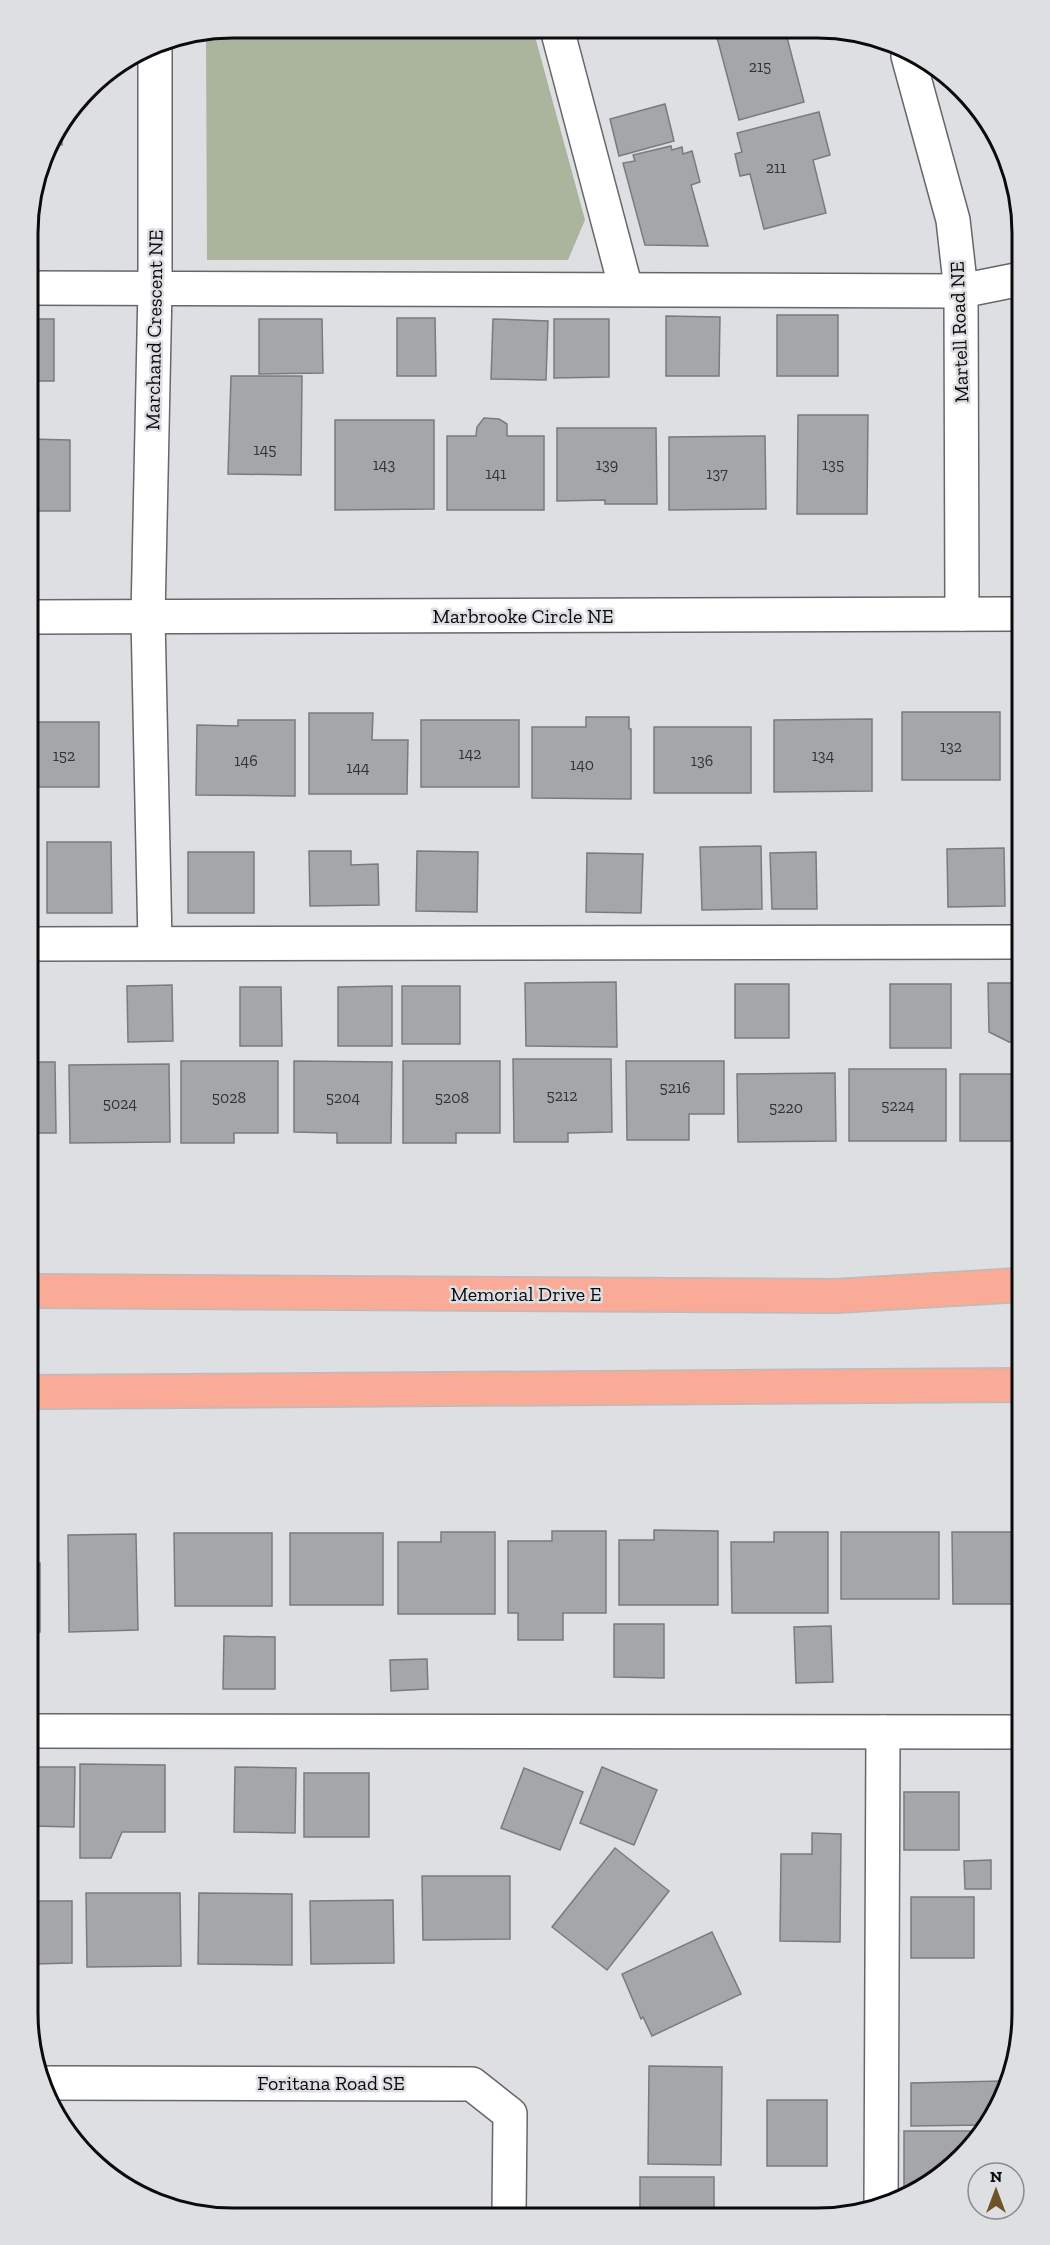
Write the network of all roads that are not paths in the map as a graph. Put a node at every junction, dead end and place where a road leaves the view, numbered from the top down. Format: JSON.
{"nodes":[{"id":1,"x":558,"y":38,"type":"edge"},
{"id":2,"x":155,"y":54,"type":"edge"},
{"id":3,"x":909,"y":61,"type":"edge"},
{"id":4,"x":1012,"y":281,"type":"edge"},
{"id":5,"x":38,"y":288,"type":"edge"},
{"id":6,"x":155,"y":288,"type":"junction"},
{"id":7,"x":626,"y":289,"type":"junction"},
{"id":8,"x":961,"y":291,"type":"junction"},
{"id":9,"x":962,"y":614,"type":"junction"},
{"id":10,"x":1012,"y":614,"type":"edge"},
{"id":11,"x":38,"y":617,"type":"edge"},
{"id":12,"x":148,"y":617,"type":"junction"},
{"id":13,"x":1012,"y":942,"type":"edge"},
{"id":14,"x":38,"y":944,"type":"edge"},
{"id":15,"x":155,"y":944,"type":"junction"},
{"id":16,"x":1012,"y":1285,"type":"edge"},
{"id":17,"x":38,"y":1291,"type":"edge"},
{"id":18,"x":1012,"y":1385,"type":"edge"},
{"id":19,"x":38,"y":1392,"type":"edge"},
{"id":20,"x":38,"y":1731,"type":"edge"},
{"id":21,"x":883,"y":1732,"type":"junction"},
{"id":22,"x":1012,"y":1732,"type":"edge"},
{"id":23,"x":51,"y":2083,"type":"edge"},
{"id":24,"x":880,"y":2197,"type":"edge"},
{"id":25,"x":509,"y":2208,"type":"edge"}],
"edges":[{"from":1,"to":7,"type":"street"},
{"from":2,"to":6,"type":"street","name":"Marchand Crescent NE"},
{"from":3,"to":8,"type":"street","name":"Martell Road NE"},
{"from":4,"to":8,"type":"street"},
{"from":5,"to":6,"type":"street"},
{"from":6,"to":7,"type":"street"},
{"from":6,"to":12,"type":"street","name":"Marchand Crescent NE"},
{"from":7,"to":8,"type":"street"},
{"from":8,"to":9,"type":"street","name":"Martell Road NE"},
{"from":9,"to":10,"type":"street","name":"Marbrooke Circle NE"},
{"from":9,"to":12,"type":"street","name":"Marbrooke Circle NE"},
{"from":11,"to":12,"type":"street","name":"Marbrooke Circle NE"},
{"from":12,"to":15,"type":"street","name":"Marchand Crescent NE"},
{"from":13,"to":15,"type":"street"},
{"from":14,"to":15,"type":"street"},
{"from":16,"to":17,"type":"main road","name":"Memorial Drive E"},
{"from":18,"to":19,"type":"main road"},
{"from":20,"to":21,"type":"street"},
{"from":21,"to":22,"type":"street"},
{"from":21,"to":24,"type":"street"},
{"from":23,"to":25,"type":"street","name":"Foritana Road SE"}]}
